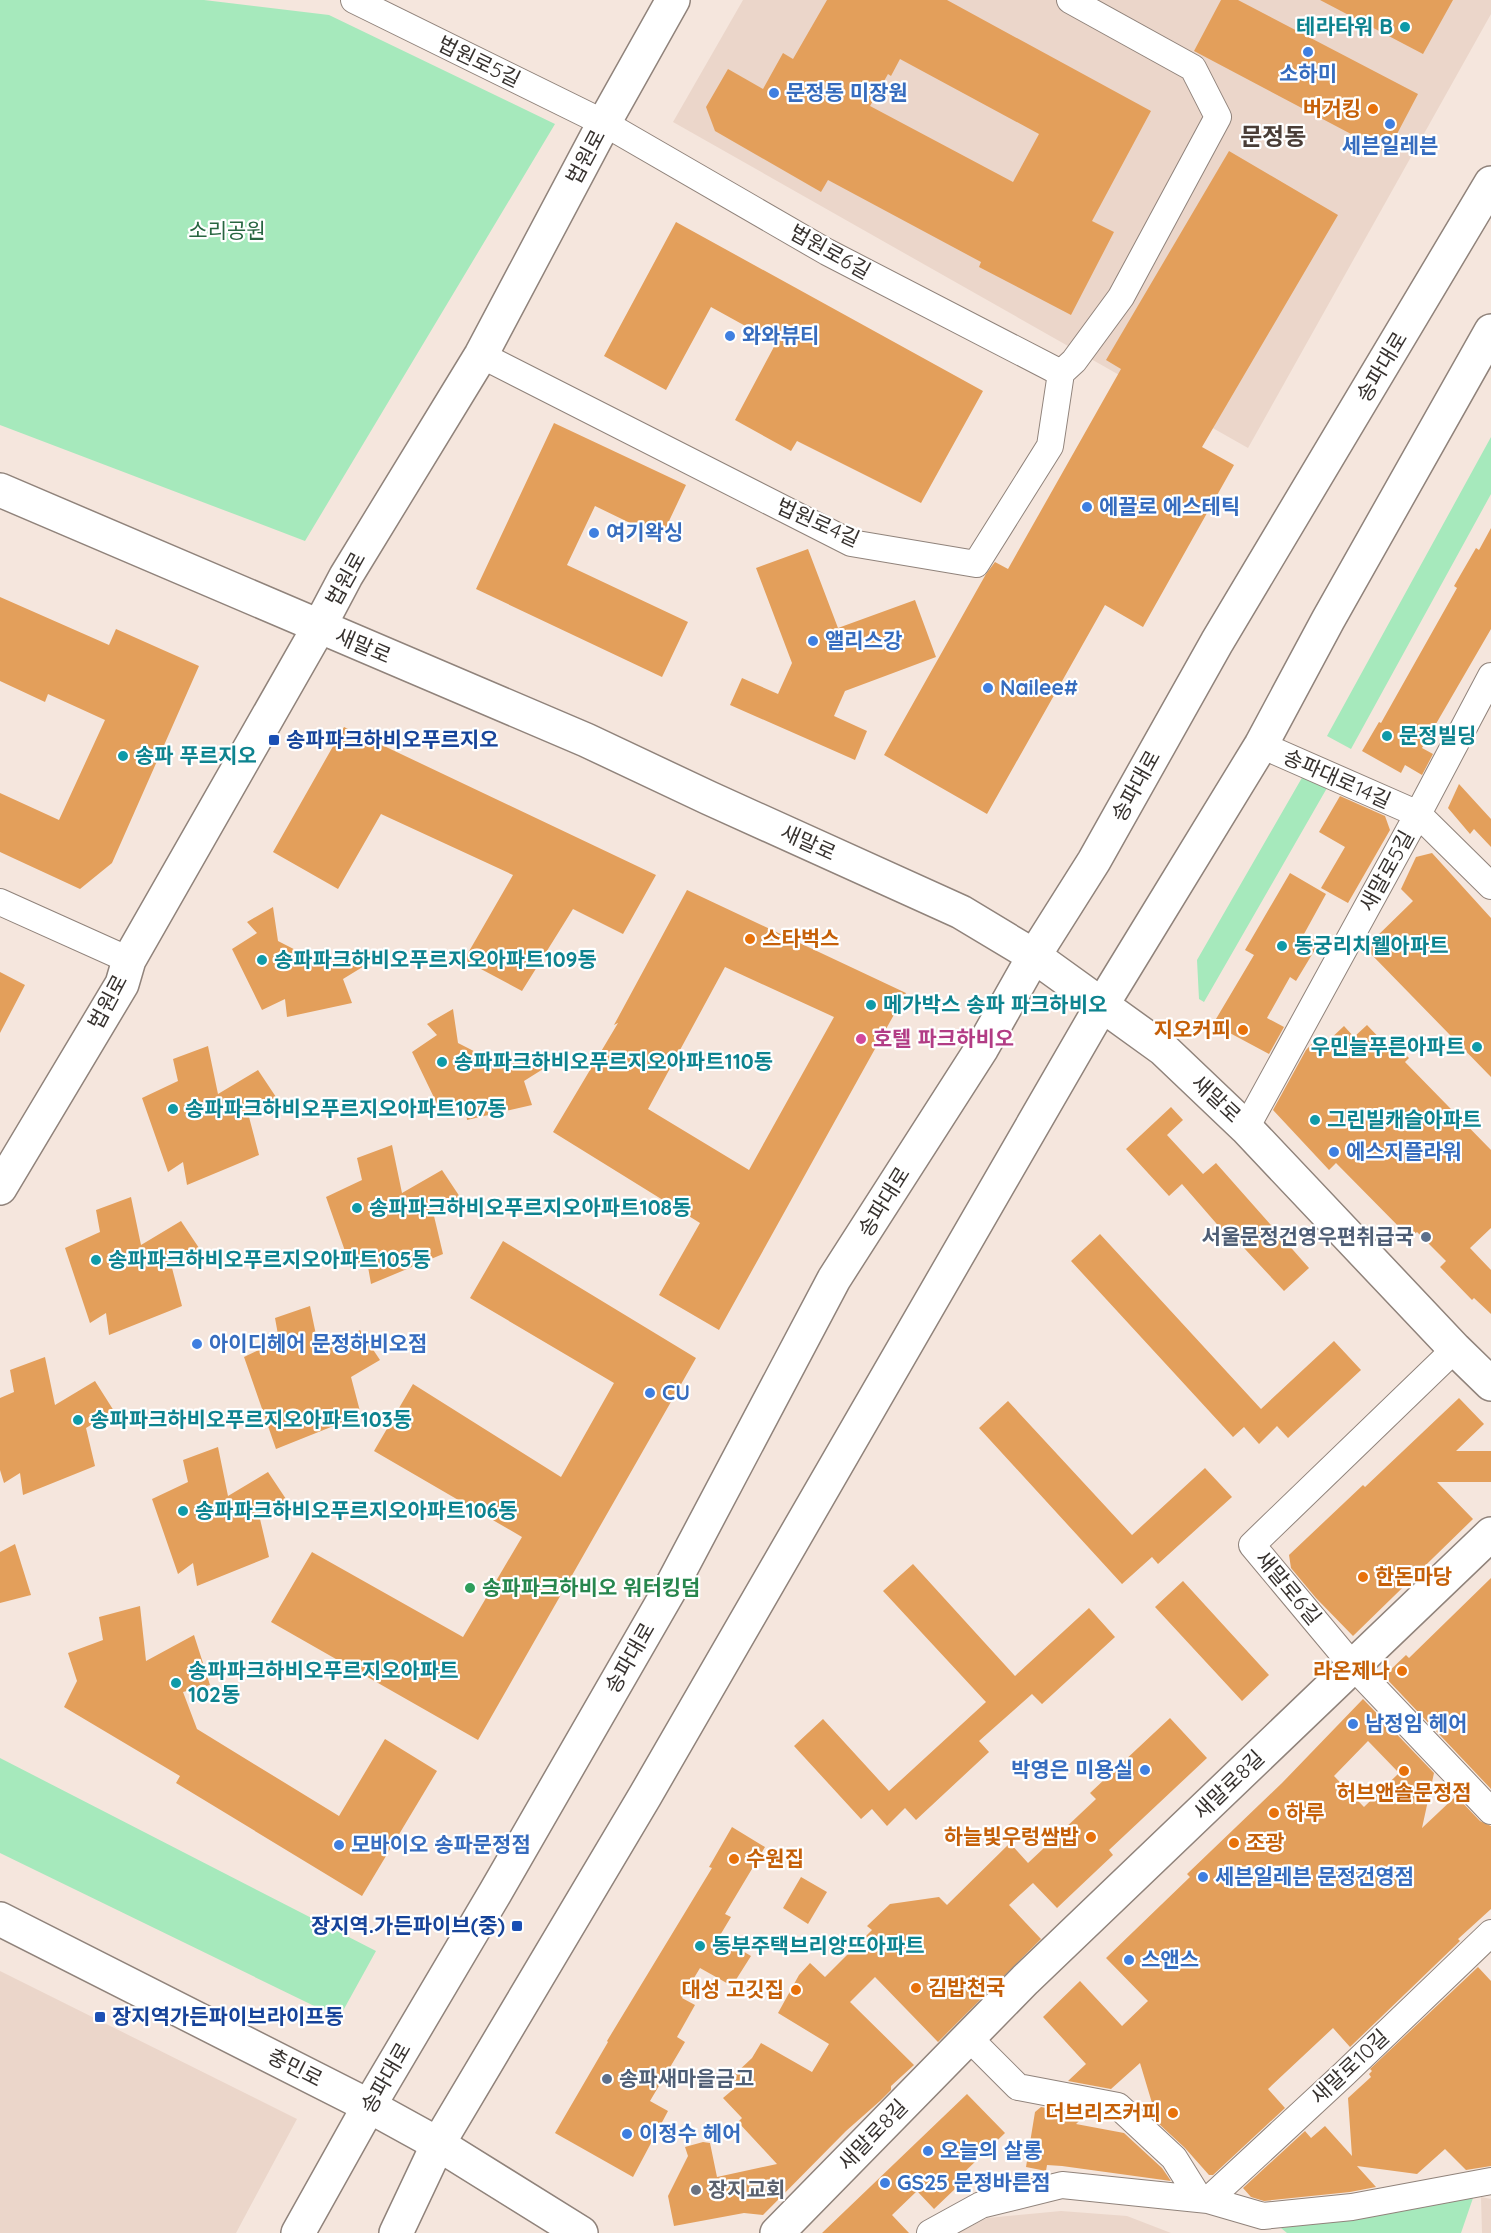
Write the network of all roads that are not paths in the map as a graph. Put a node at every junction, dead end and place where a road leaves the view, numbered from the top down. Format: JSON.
{"nodes":[{"id":1,"x":354,"y":0,"type":"edge"},
{"id":2,"x":673,"y":0,"type":"edge"},
{"id":3,"x":1070,"y":0,"type":"edge"},
{"id":4,"x":604,"y":123,"type":"junction"},
{"id":5,"x":1491,"y":183,"type":"edge"},
{"id":6,"x":1489,"y":341,"type":"edge"},
{"id":7,"x":481,"y":355,"type":"junction"},
{"id":8,"x":1061,"y":373,"type":"junction"},
{"id":9,"x":0,"y":490,"type":"edge"},
{"id":10,"x":319,"y":627,"type":"junction"},
{"id":11,"x":1491,"y":676,"type":"edge"},
{"id":12,"x":1262,"y":746,"type":"junction"},
{"id":13,"x":1418,"y":814,"type":"junction"},
{"id":14,"x":1491,"y":886,"type":"edge"},
{"id":15,"x":0,"y":902,"type":"edge"},
{"id":16,"x":1034,"y":956,"type":"junction"},
{"id":17,"x":129,"y":960,"type":"junction"},
{"id":18,"x":1102,"y":1005,"type":"junction"},
{"id":19,"x":1246,"y":1128,"type":"junction"},
{"id":20,"x":0,"y":1188,"type":"edge"},
{"id":21,"x":1455,"y":1349,"type":"junction"},
{"id":22,"x":1491,"y":1384,"type":"edge"},
{"id":23,"x":1491,"y":1534,"type":"edge"},
{"id":24,"x":1353,"y":1666,"type":"junction"},
{"id":25,"x":1491,"y":1811,"type":"edge"},
{"id":26,"x":0,"y":1919,"type":"edge"},
{"id":27,"x":1491,"y":1933,"type":"edge"},
{"id":28,"x":968,"y":2037,"type":"junction"},
{"id":29,"x":369,"y":2106,"type":"junction"},
{"id":30,"x":438,"y":2144,"type":"junction"},
{"id":31,"x":1491,"y":2181,"type":"edge"},
{"id":32,"x":1204,"y":2199,"type":"junction"},
{"id":33,"x":298,"y":2233,"type":"edge"},
{"id":34,"x":396,"y":2233,"type":"edge"},
{"id":35,"x":581,"y":2233,"type":"edge"},
{"id":36,"x":777,"y":2233,"type":"edge"},
{"id":37,"x":930,"y":2233,"type":"edge"}],
"edges":[{"from":1,"to":4,"type":"street","name":"법원로5길"},
{"from":2,"to":4,"type":"main road","name":"법원로"},
{"from":3,"to":8,"type":"street"},
{"from":4,"to":7,"type":"main road","name":"법원로"},
{"from":4,"to":8,"type":"street","name":"법원로6길"},
{"from":5,"to":16,"type":"main road","name":"송파대로"},
{"from":6,"to":12,"type":"main road"},
{"from":7,"to":8,"type":"street","name":"법원로4길"},
{"from":7,"to":10,"type":"main road","name":"법원로"},
{"from":9,"to":10,"type":"main road","name":"새말로"},
{"from":10,"to":16,"type":"main road","name":"새말로"},
{"from":10,"to":17,"type":"main road","name":"법원로"},
{"from":11,"to":13,"type":"street","name":"새말로5길"},
{"from":12,"to":13,"type":"street","name":"송파대로14길"},
{"from":12,"to":18,"type":"main road"},
{"from":13,"to":14,"type":"street","name":"송파대로14길"},
{"from":13,"to":19,"type":"street","name":"새말로5길"},
{"from":15,"to":17,"type":"street"},
{"from":16,"to":18,"type":"main road","name":"새말로"},
{"from":16,"to":29,"type":"main road","name":"송파대로"},
{"from":17,"to":20,"type":"main road","name":"법원로"},
{"from":18,"to":19,"type":"main road","name":"새말로"},
{"from":18,"to":30,"type":"main road"},
{"from":19,"to":21,"type":"main road","name":"새말로"},
{"from":21,"to":22,"type":"main road","name":"새말로"},
{"from":21,"to":24,"type":"street","name":"새말로6길"},
{"from":23,"to":24,"type":"main road","name":"새말로8길"},
{"from":24,"to":25,"type":"street","name":"새말로6길"},
{"from":24,"to":28,"type":"main road","name":"새말로8길"},
{"from":26,"to":29,"type":"main road","name":"충민로"},
{"from":27,"to":32,"type":"street","name":"새말로10길"},
{"from":28,"to":32,"type":"street"},
{"from":28,"to":36,"type":"main road","name":"새말로8길"},
{"from":29,"to":30,"type":"main road","name":"충민로"},
{"from":29,"to":33,"type":"main road","name":"송파대로"},
{"from":30,"to":34,"type":"main road"},
{"from":30,"to":35,"type":"main road","name":"충민로"},
{"from":31,"to":32,"type":"street"},
{"from":32,"to":37,"type":"street"}]}
